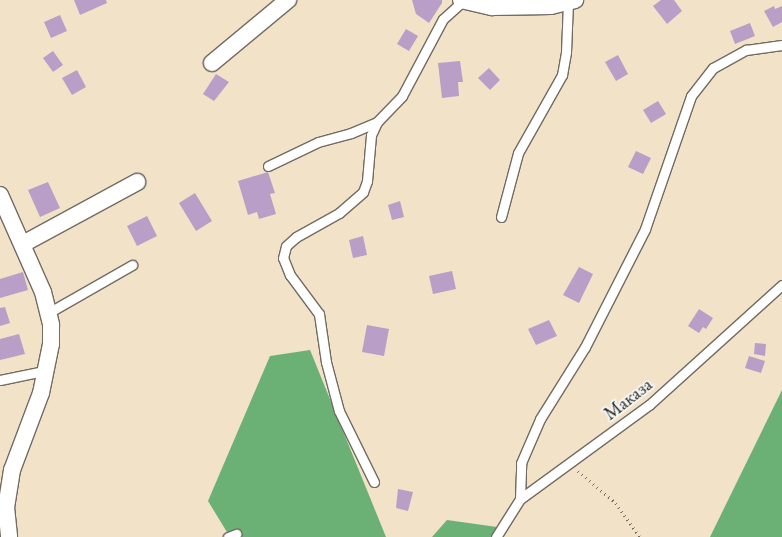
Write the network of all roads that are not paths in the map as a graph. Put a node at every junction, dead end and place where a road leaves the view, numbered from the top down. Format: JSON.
{"nodes":[{"id":1,"x":288,"y":0,"type":"edge"},
{"id":2,"x":462,"y":0,"type":"edge"},
{"id":3,"x":572,"y":2,"type":"edge"},
{"id":4,"x":782,"y":45,"type":"edge"},
{"id":5,"x":212,"y":63,"type":"dead end"},
{"id":6,"x":377,"y":122,"type":"junction"},
{"id":7,"x":268,"y":166,"type":"dead end"},
{"id":8,"x":137,"y":182,"type":"dead end"},
{"id":9,"x":0,"y":195,"type":"edge"},
{"id":10,"x":501,"y":217,"type":"dead end"},
{"id":11,"x":23,"y":244,"type":"junction"},
{"id":12,"x":132,"y":265,"type":"dead end"},
{"id":13,"x":782,"y":285,"type":"edge"},
{"id":14,"x":48,"y":313,"type":"junction"},
{"id":15,"x":44,"y":371,"type":"junction"},
{"id":16,"x":0,"y":380,"type":"edge"},
{"id":17,"x":374,"y":482,"type":"dead end"},
{"id":18,"x":520,"y":498,"type":"junction"},
{"id":19,"x":9,"y":537,"type":"edge"},
{"id":20,"x":496,"y":537,"type":"edge"}],
"edges":[{"from":1,"to":5,"type":"street"},
{"from":2,"to":3,"type":"street"},
{"from":2,"to":6,"type":"lane"},
{"from":3,"to":10,"type":"lane"},
{"from":4,"to":18,"type":"lane"},
{"from":6,"to":7,"type":"lane"},
{"from":6,"to":17,"type":"lane"},
{"from":8,"to":11,"type":"street"},
{"from":9,"to":11,"type":"street"},
{"from":11,"to":14,"type":"street"},
{"from":12,"to":14,"type":"lane"},
{"from":13,"to":18,"type":"lane","name":"Маказа"},
{"from":14,"to":15,"type":"street"},
{"from":15,"to":16,"type":"lane"},
{"from":15,"to":19,"type":"street"},
{"from":18,"to":20,"type":"lane","name":"Маказа"}]}
